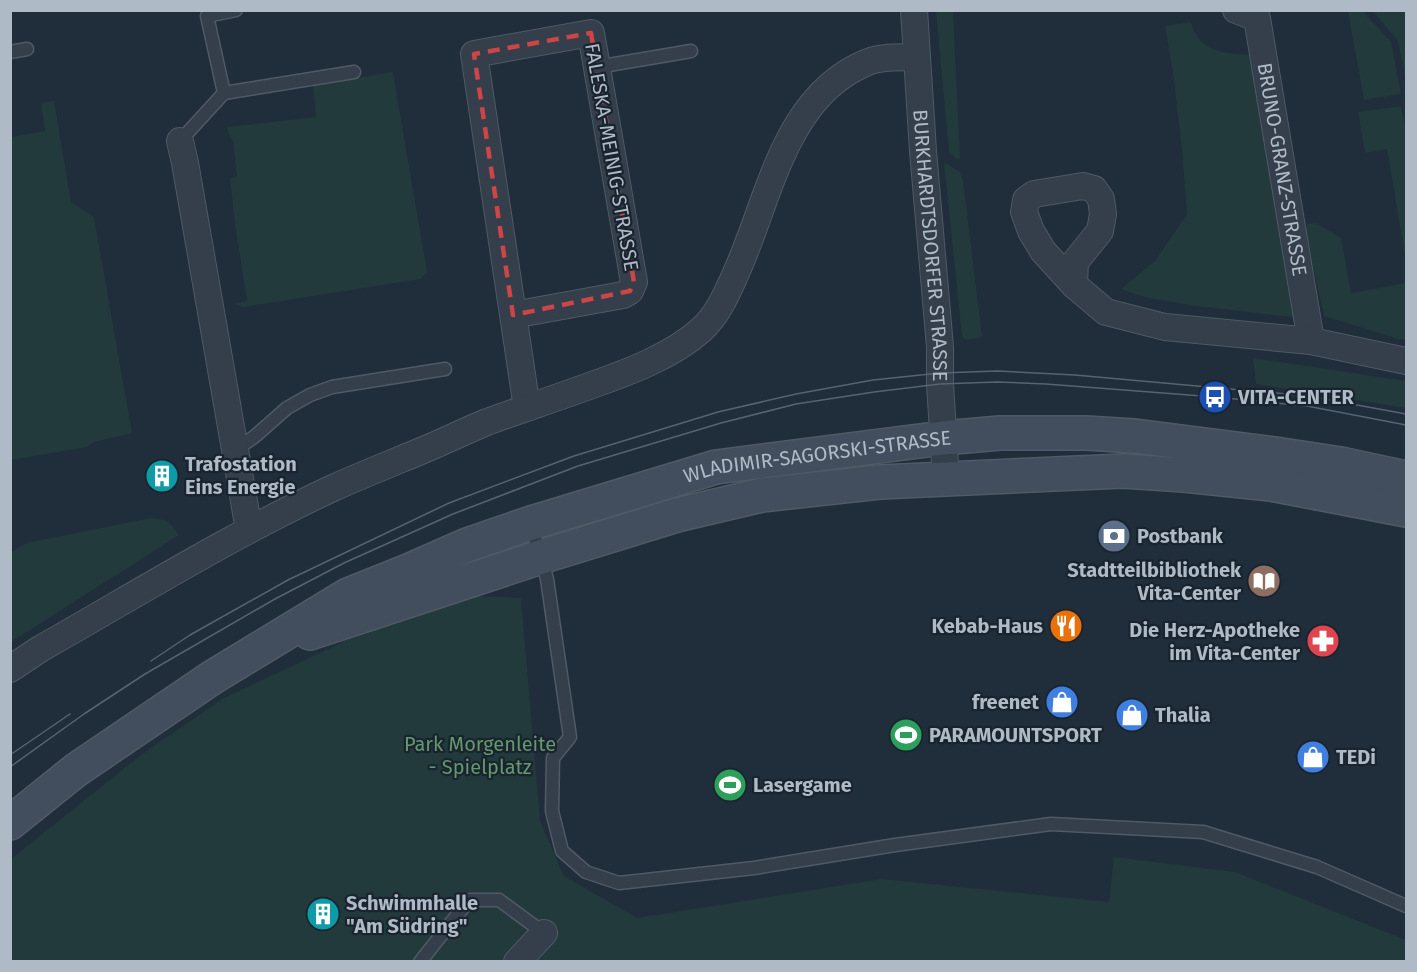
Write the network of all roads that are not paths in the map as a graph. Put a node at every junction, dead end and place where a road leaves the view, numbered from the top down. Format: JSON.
{"nodes":[{"id":1,"x":236,"y":10,"type":"edge"},
{"id":2,"x":914,"y":10,"type":"edge"},
{"id":3,"x":1236,"y":10,"type":"edge"},
{"id":4,"x":27,"y":49,"type":"dead end"},
{"id":5,"x":690,"y":51,"type":"dead end"},
{"id":6,"x":10,"y":52,"type":"edge"},
{"id":7,"x":917,"y":57,"type":"junction"},
{"id":8,"x":597,"y":67,"type":"junction"},
{"id":9,"x":354,"y":72,"type":"dead end"},
{"id":10,"x":224,"y":93,"type":"junction"},
{"id":11,"x":180,"y":141,"type":"joint"},
{"id":12,"x":1074,"y":285,"type":"dead end"},
{"id":13,"x":513,"y":315,"type":"junction"},
{"id":14,"x":1311,"y":341,"type":"junction"},
{"id":15,"x":1407,"y":361,"type":"edge"},
{"id":16,"x":445,"y":369,"type":"dead end"},
{"id":17,"x":527,"y":408,"type":"junction"},
{"id":18,"x":943,"y":438,"type":"junction"},
{"id":19,"x":235,"y":450,"type":"junction"},
{"id":20,"x":1407,"y":478,"type":"edge"},
{"id":21,"x":946,"y":480,"type":"junction"},
{"id":22,"x":1407,"y":510,"type":"edge"},
{"id":23,"x":531,"y":523,"type":"junction"},
{"id":24,"x":249,"y":530,"type":"junction"},
{"id":25,"x":541,"y":557,"type":"junction"},
{"id":26,"x":260,"y":649,"type":"junction"},
{"id":27,"x":10,"y":669,"type":"edge"},
{"id":28,"x":10,"y":823,"type":"edge"},
{"id":29,"x":1407,"y":906,"type":"edge"},
{"id":30,"x":543,"y":933,"type":"joint"},
{"id":31,"x":420,"y":962,"type":"edge"},
{"id":32,"x":518,"y":962,"type":"edge"}],
"edges":[{"from":1,"to":10,"type":"lane"},
{"from":2,"to":7,"type":"street","name":"BURKHARDTSDORFER STRASSE"},
{"from":3,"to":14,"type":"street","name":"BRUNO-GRANZ-STRASSE"},
{"from":4,"to":6,"type":"lane"},
{"from":5,"to":8,"type":"lane"},
{"from":7,"to":17,"type":"street"},
{"from":7,"to":18,"type":"street","name":"BURKHARDTSDORFER STRASSE"},
{"from":8,"to":13,"type":"street","name":"FALESKA-MEINIG-STRASSE"},
{"from":8,"to":13,"type":"street","name":"FALESKA-MEINIG-STRASSE"},
{"from":9,"to":10,"type":"lane"},
{"from":10,"to":11,"type":"lane"},
{"from":11,"to":19,"type":"street"},
{"from":12,"to":14,"type":"street"},
{"from":13,"to":17,"type":"street","name":"FALESKA-MEINIG-STRASSE"},
{"from":14,"to":15,"type":"street"},
{"from":16,"to":19,"type":"lane"},
{"from":17,"to":24,"type":"street"},
{"from":18,"to":20,"type":"main road","name":"WLADIMIR-SAGORSKI-STRASSE"},
{"from":18,"to":21,"type":"street","name":"BURKHARDTSDORFER STRASSE"},
{"from":18,"to":23,"type":"main road","name":"WLADIMIR-SAGORSKI-STRASSE"},
{"from":19,"to":24,"type":"street"},
{"from":21,"to":22,"type":"main road","name":"WLADIMIR-SAGORSKI-STRASSE"},
{"from":21,"to":25,"type":"main road","name":"WLADIMIR-SAGORSKI-STRASSE"},
{"from":23,"to":25,"type":"lane"},
{"from":23,"to":26,"type":"main road","name":"WLADIMIR-SAGORSKI-STRASSE"},
{"from":24,"to":27,"type":"street"},
{"from":25,"to":26,"type":"main road","name":"WLADIMIR-SAGORSKI-STRASSE"},
{"from":25,"to":29,"type":"lane"},
{"from":26,"to":28,"type":"main road","name":"WLADIMIR-SAGORSKI-STRASSE"},
{"from":30,"to":31,"type":"lane"},
{"from":30,"to":32,"type":"street"}]}
